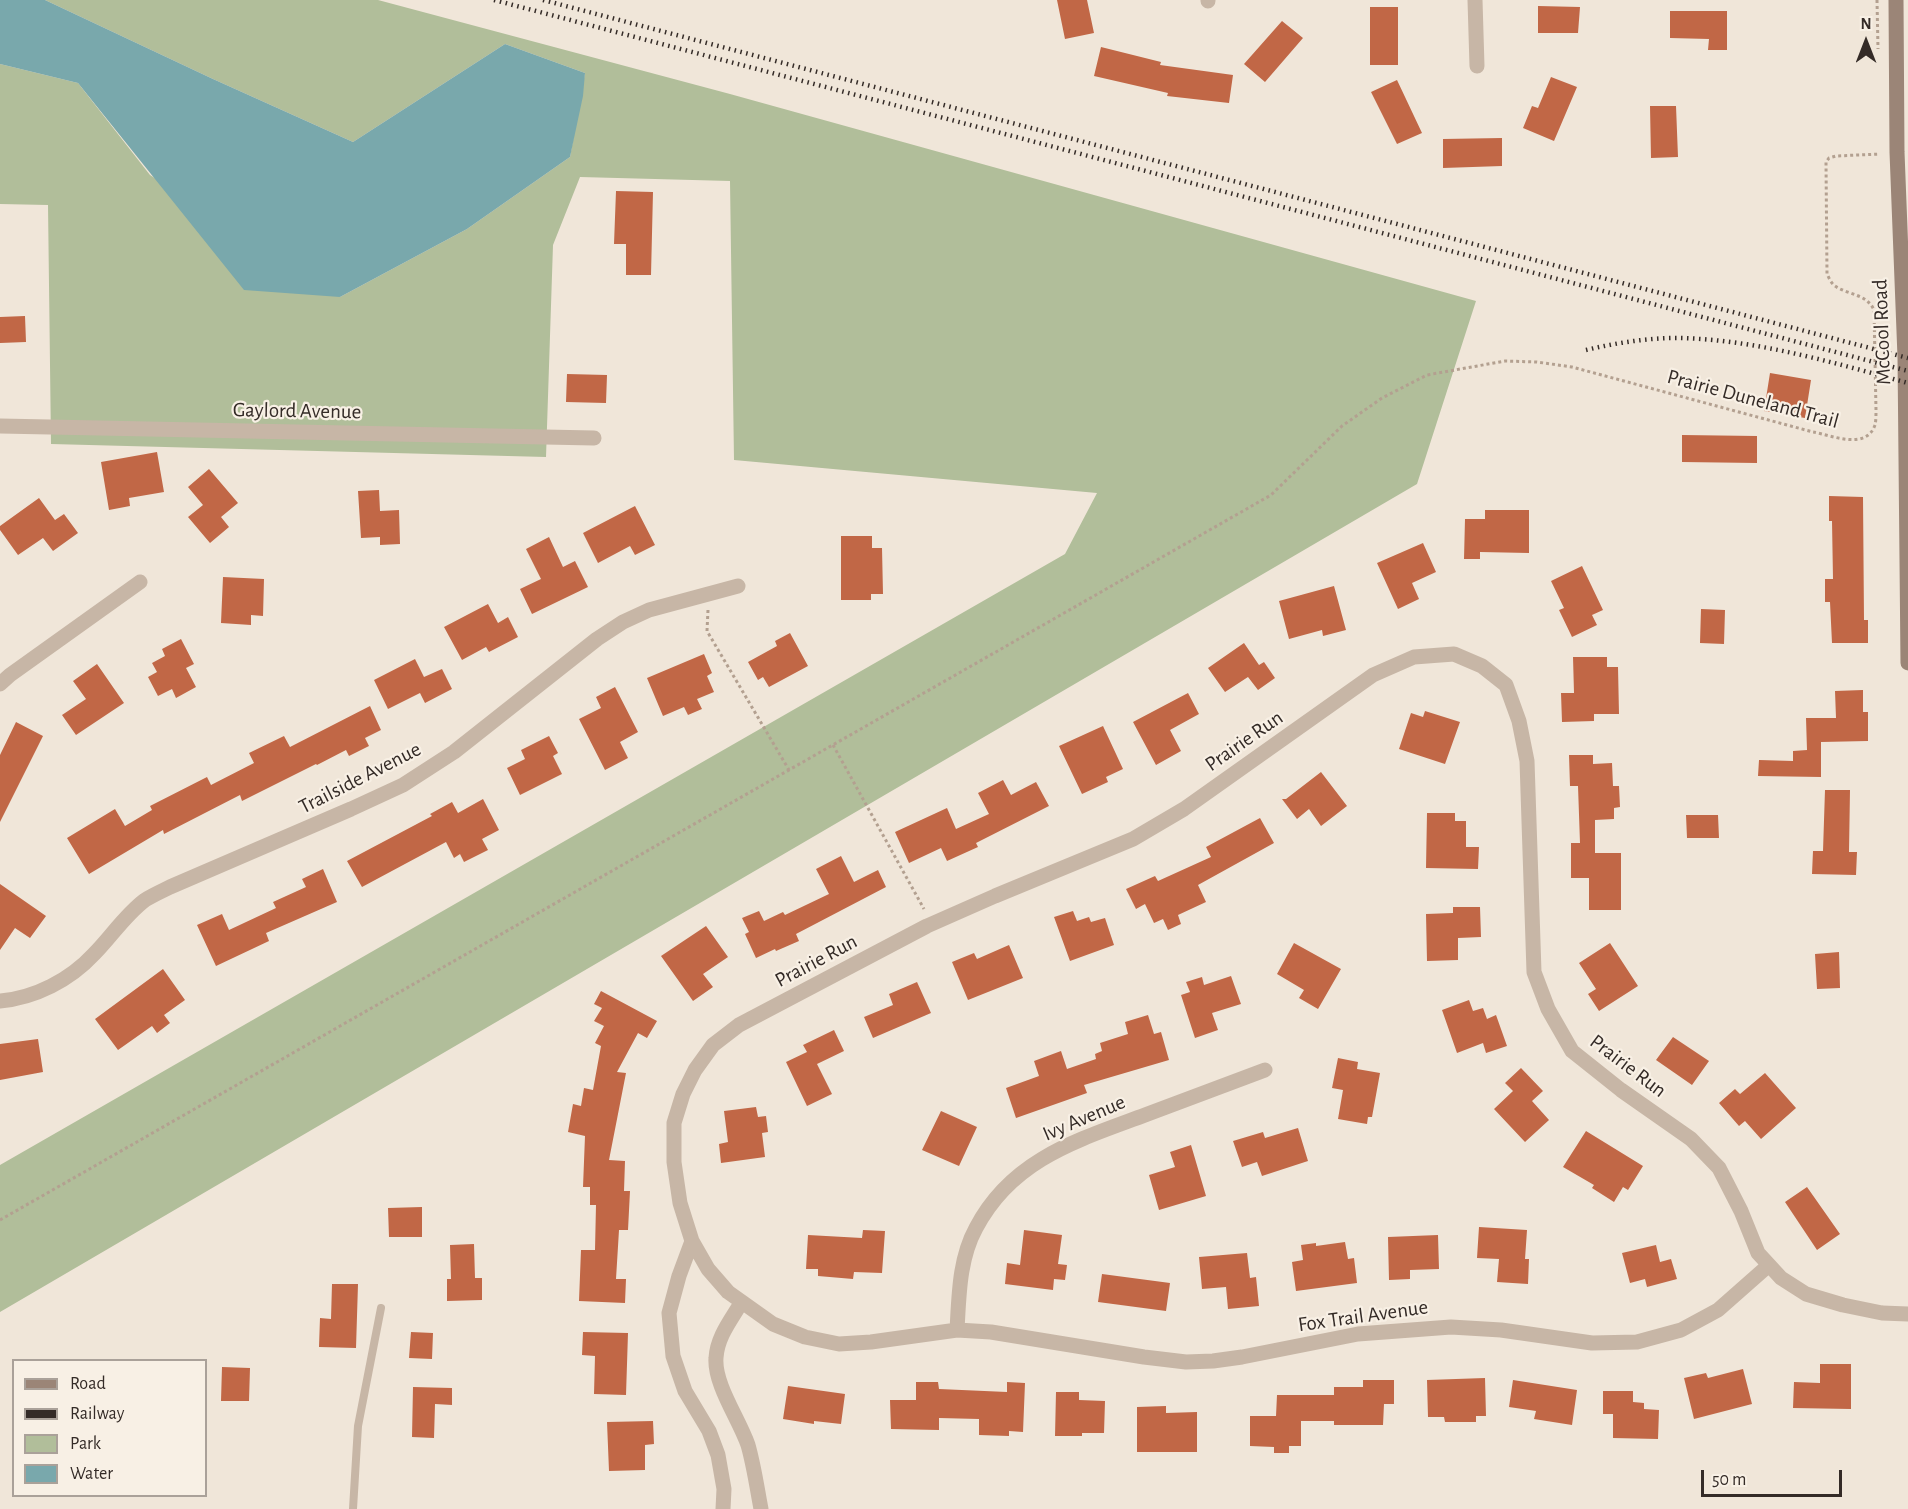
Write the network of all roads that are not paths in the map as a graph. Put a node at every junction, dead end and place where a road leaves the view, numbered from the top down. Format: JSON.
{"nodes":[{"id":1,"x":1475,"y":0,"type":"edge"},
{"id":2,"x":1896,"y":0,"type":"edge"},
{"id":3,"x":1477,"y":66,"type":"dead end"},
{"id":4,"x":1905,"y":293,"type":"edge"},
{"id":5,"x":0,"y":426,"type":"edge"},
{"id":6,"x":594,"y":438,"type":"dead end"},
{"id":7,"x":140,"y":582,"type":"dead end"},
{"id":8,"x":738,"y":586,"type":"dead end"},
{"id":9,"x":1908,"y":663,"type":"edge"},
{"id":10,"x":0,"y":684,"type":"edge"},
{"id":11,"x":0,"y":1001,"type":"edge"},
{"id":12,"x":1265,"y":1070,"type":"dead end"},
{"id":13,"x":692,"y":1241,"type":"junction"},
{"id":14,"x":1769,"y":1265,"type":"junction"},
{"id":15,"x":741,"y":1303,"type":"junction"},
{"id":16,"x":381,"y":1308,"type":"dead end"},
{"id":17,"x":1908,"y":1314,"type":"edge"},
{"id":18,"x":950,"y":1331,"type":"junction"},
{"id":19,"x":353,"y":1509,"type":"edge"},
{"id":20,"x":723,"y":1509,"type":"edge"},
{"id":21,"x":761,"y":1509,"type":"edge"}],
"edges":[{"from":1,"to":3,"type":"street"},
{"from":2,"to":4,"type":"street","name":"McCool Road"},
{"from":4,"to":9,"type":"street","name":"McCool Road"},
{"from":5,"to":6,"type":"street","name":"Gaylord Avenue"},
{"from":7,"to":10,"type":"street"},
{"from":8,"to":11,"type":"street","name":"Trailside Avenue"},
{"from":12,"to":18,"type":"street","name":"Ivy Avenue"},
{"from":13,"to":14,"type":"street","name":"Prairie Run"},
{"from":13,"to":15,"type":"street","name":"Prairie Run"},
{"from":13,"to":20,"type":"street"},
{"from":14,"to":17,"type":"street","name":"Prairie Run"},
{"from":14,"to":18,"type":"street","name":"Fox Trail Avenue"},
{"from":15,"to":18,"type":"street","name":"Prairie Run"},
{"from":15,"to":21,"type":"street"},
{"from":16,"to":19,"type":"lane"}]}
